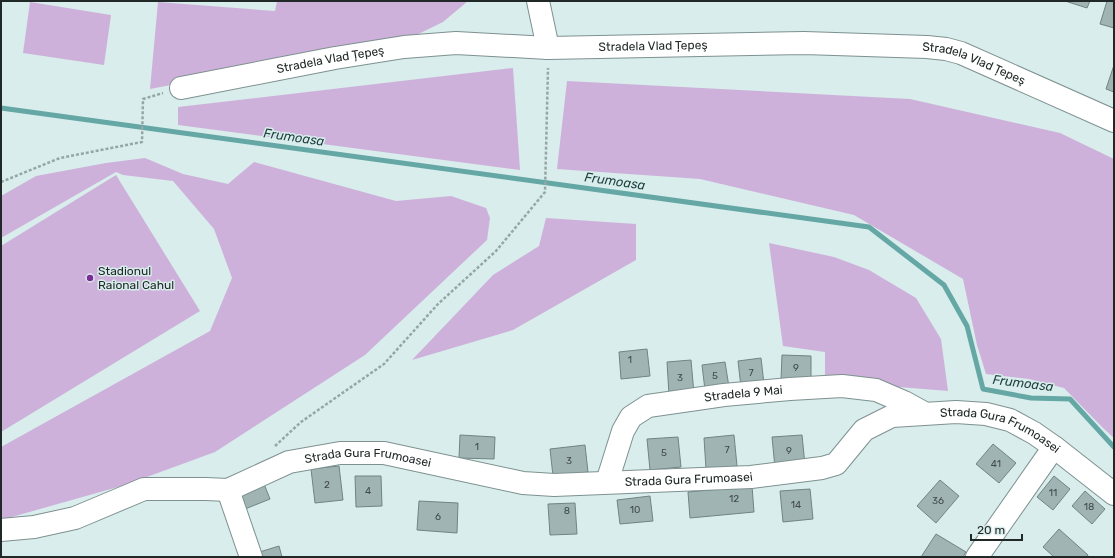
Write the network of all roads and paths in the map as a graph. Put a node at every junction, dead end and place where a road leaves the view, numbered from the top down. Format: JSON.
{"nodes":[{"id":1,"x":538,"y":1,"type":"edge"},
{"id":2,"x":548,"y":48,"type":"junction"},
{"id":3,"x":181,"y":88,"type":"joint"},
{"id":4,"x":1114,"y":121,"type":"edge"},
{"id":5,"x":1,"y":182,"type":"edge"},
{"id":6,"x":924,"y":413,"type":"junction"},
{"id":7,"x":1054,"y":447,"type":"junction"},
{"id":8,"x":273,"y":448,"type":"dead end"},
{"id":9,"x":607,"y":482,"type":"junction"},
{"id":10,"x":228,"y":490,"type":"junction"},
{"id":11,"x":1114,"y":494,"type":"edge"},
{"id":12,"x":1,"y":530,"type":"edge"},
{"id":13,"x":251,"y":557,"type":"edge"},
{"id":14,"x":977,"y":557,"type":"edge"}],
"edges":[{"from":1,"to":2,"type":"street"},
{"from":2,"to":3,"type":"street","name":"Stradela Vlad Țepeş"},
{"from":2,"to":4,"type":"street","name":"Stradela Vlad Țepeş"},
{"from":2,"to":8,"type":"path"},
{"from":3,"to":5,"type":"path"},
{"from":6,"to":7,"type":"street","name":"Strada Gura Frumoasei"},
{"from":6,"to":9,"type":"street","name":"Strada Gura Frumoasei"},
{"from":6,"to":9,"type":"street","name":"Stradela 9 Mai"},
{"from":7,"to":11,"type":"street","name":"Strada Gura Frumoasei"},
{"from":7,"to":14,"type":"street"},
{"from":9,"to":10,"type":"street","name":"Strada Gura Frumoasei"},
{"from":10,"to":12,"type":"street"},
{"from":10,"to":13,"type":"street"}]}
